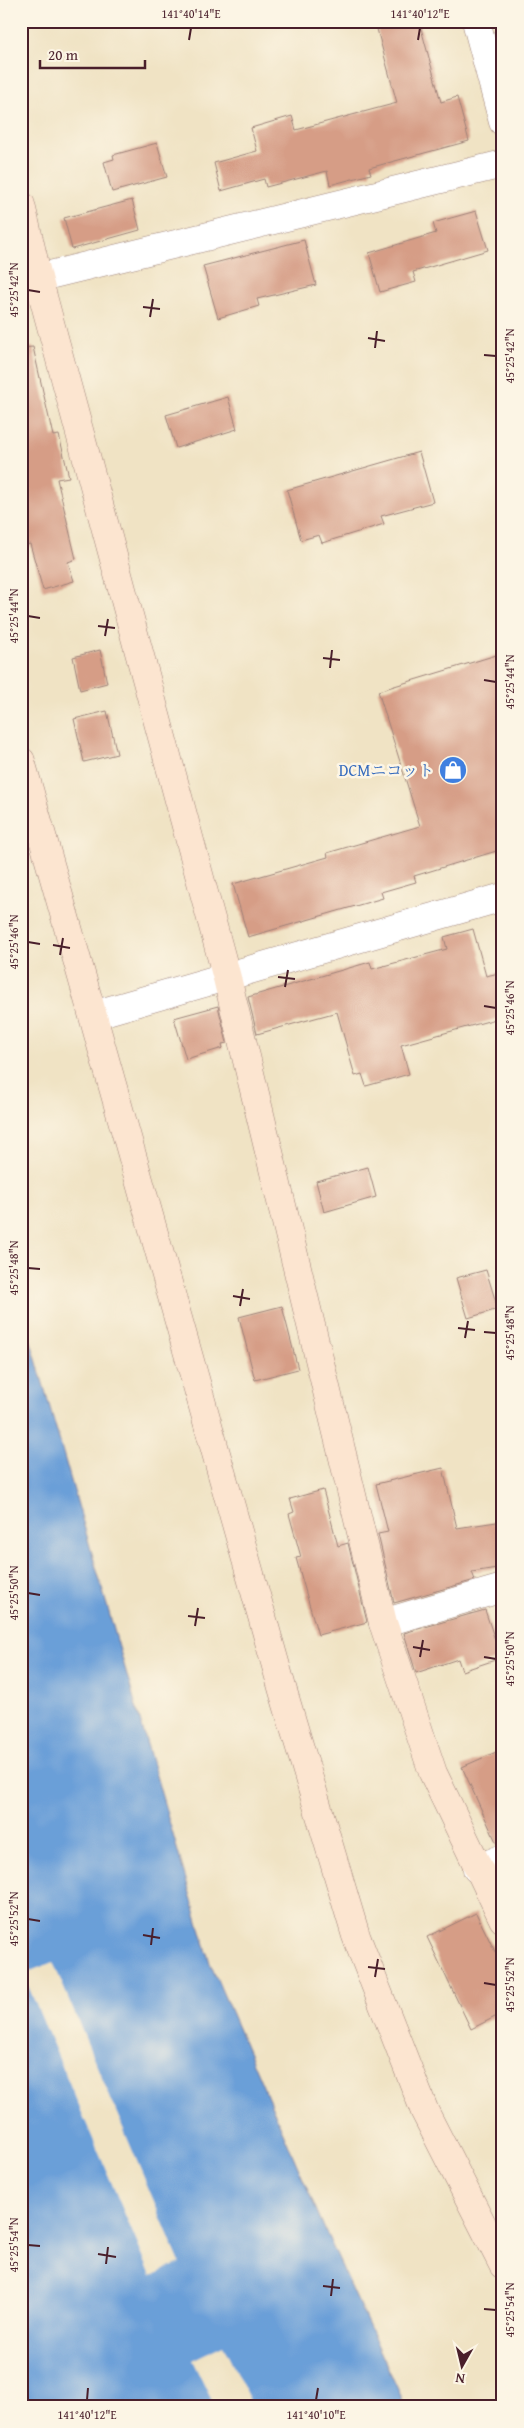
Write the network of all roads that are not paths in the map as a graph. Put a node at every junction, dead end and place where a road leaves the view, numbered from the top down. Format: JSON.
{"nodes":[{"id":1,"x":476,"y":21,"type":"edge"},
{"id":2,"x":503,"y":122,"type":"edge"},
{"id":3,"x":503,"y":164,"type":"edge"},
{"id":4,"x":21,"y":205,"type":"edge"},
{"id":5,"x":29,"y":280,"type":"edge"},
{"id":6,"x":21,"y":762,"type":"edge"},
{"id":7,"x":503,"y":897,"type":"edge"},
{"id":8,"x":227,"y":978,"type":"junction"},
{"id":9,"x":93,"y":1015,"type":"junction"},
{"id":10,"x":503,"y":1588,"type":"edge"},
{"id":11,"x":383,"y":1623,"type":"junction"},
{"id":12,"x":503,"y":1858,"type":"edge"},
{"id":13,"x":477,"y":1869,"type":"junction"},
{"id":14,"x":503,"y":1919,"type":"edge"},
{"id":15,"x":503,"y":2265,"type":"edge"}],
"edges":[{"from":1,"to":2,"type":"street"},
{"from":3,"to":5,"type":"street"},
{"from":4,"to":5,"type":"street"},
{"from":5,"to":8,"type":"street"},
{"from":6,"to":9,"type":"street"},
{"from":7,"to":8,"type":"street"},
{"from":8,"to":9,"type":"street"},
{"from":8,"to":11,"type":"street"},
{"from":9,"to":15,"type":"street"},
{"from":10,"to":11,"type":"street"},
{"from":11,"to":13,"type":"street"},
{"from":12,"to":13,"type":"street"},
{"from":13,"to":14,"type":"street"}]}
